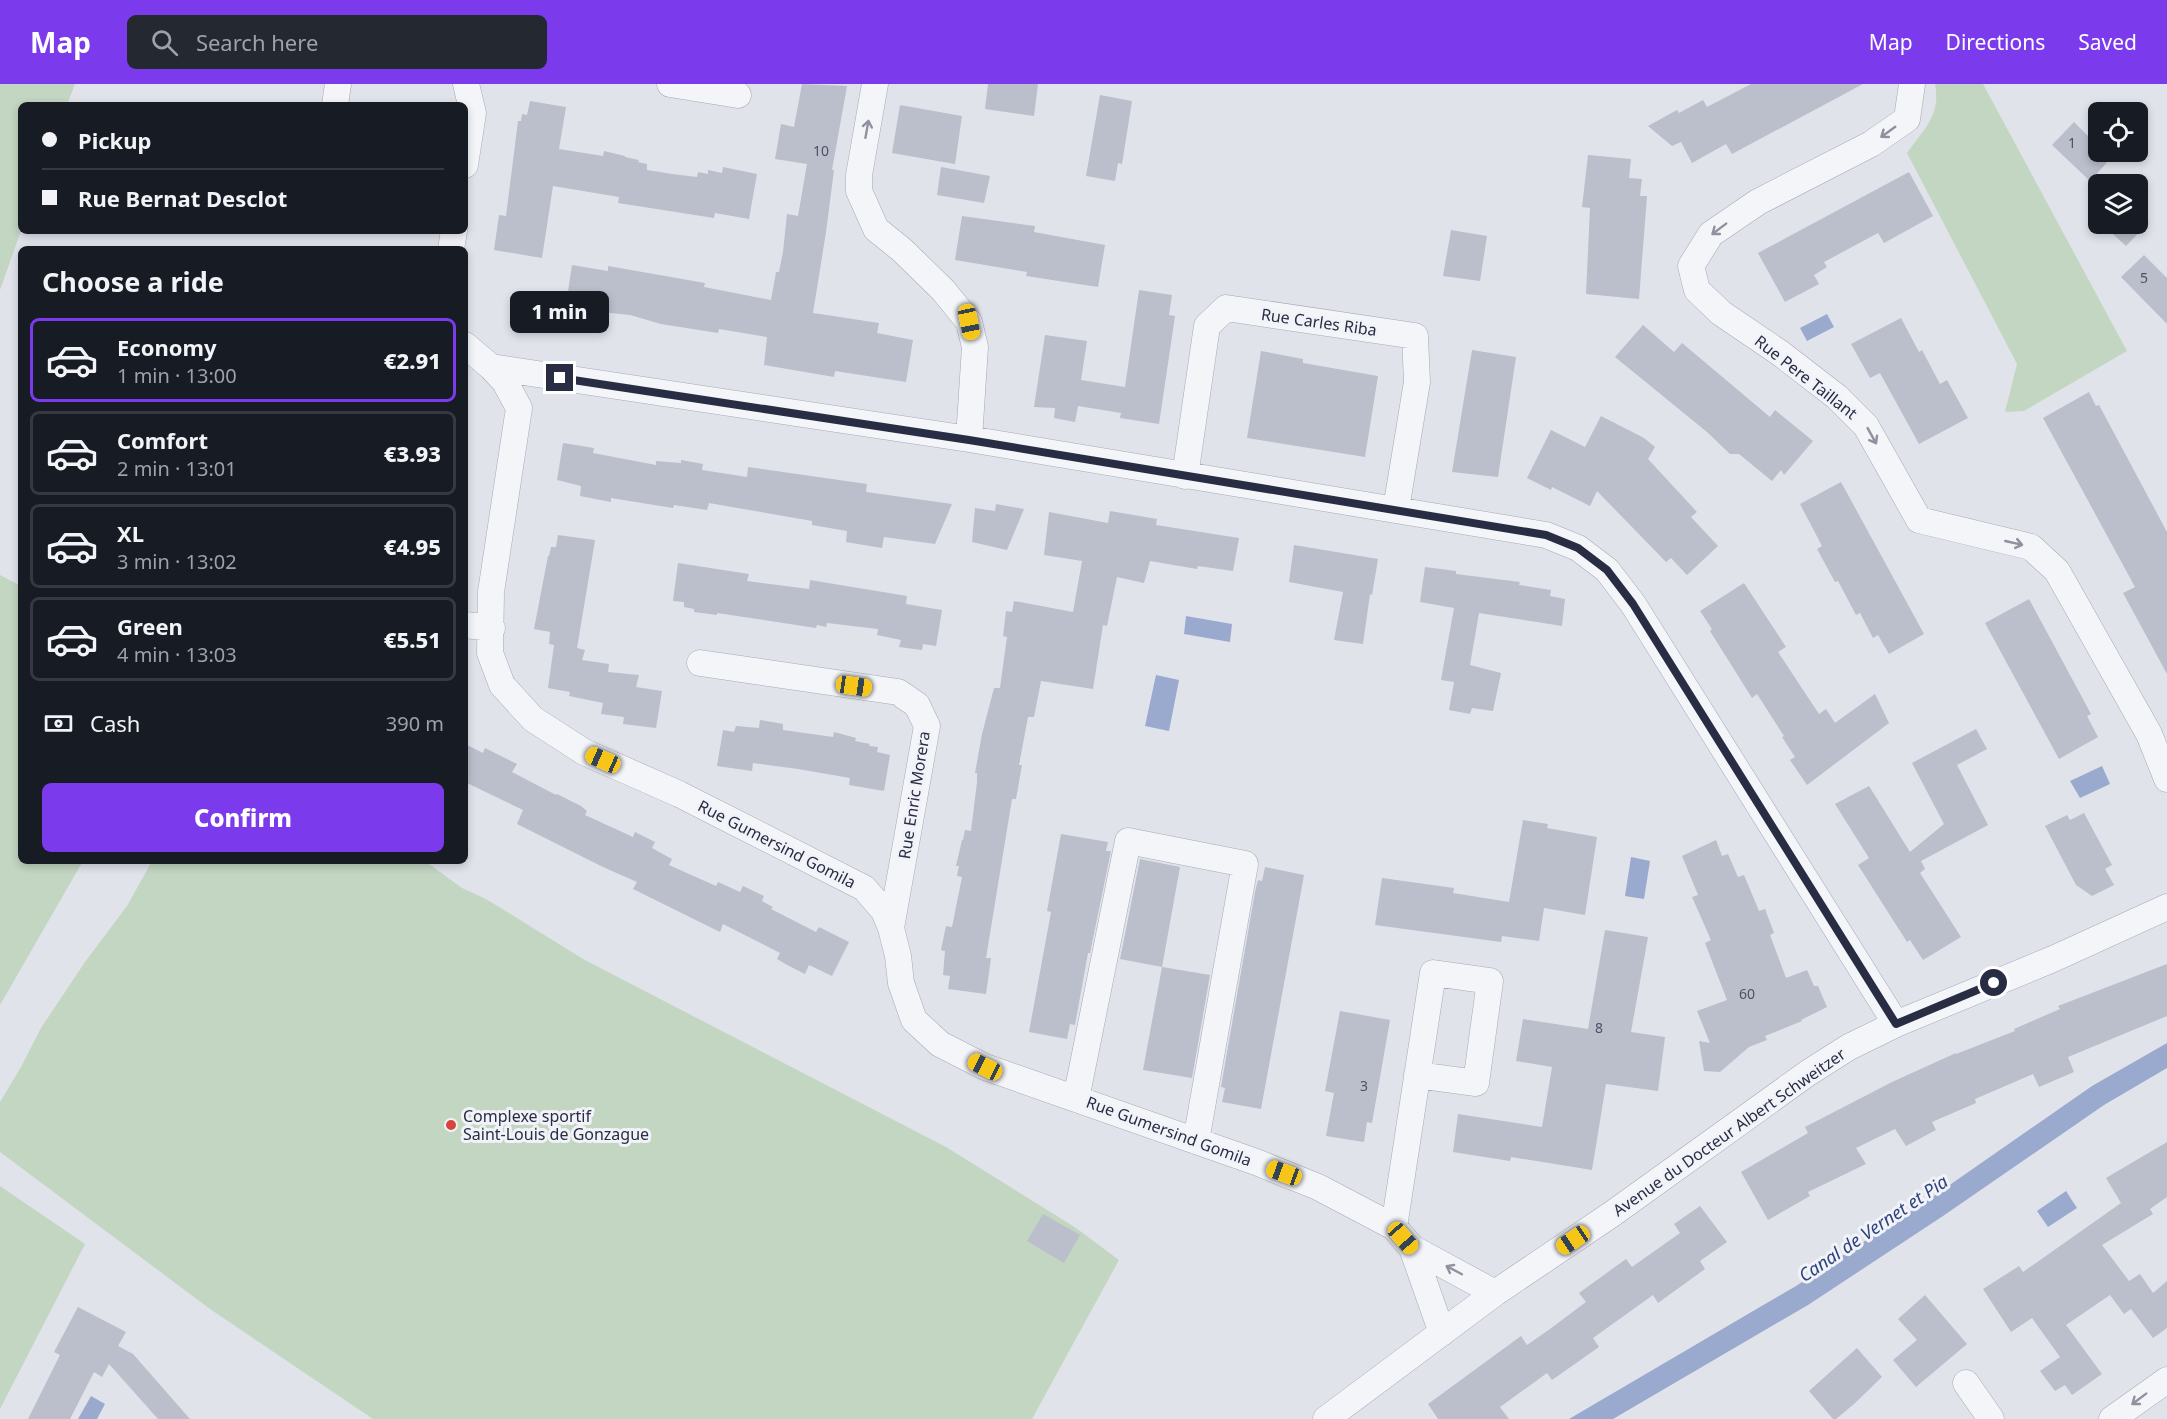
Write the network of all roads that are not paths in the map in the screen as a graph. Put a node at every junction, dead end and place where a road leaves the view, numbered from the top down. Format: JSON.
{"nodes":[{"id":1,"x":338,"y":84,"type":"edge"},
{"id":2,"x":466,"y":84,"type":"edge"},
{"id":3,"x":670,"y":84,"type":"edge"},
{"id":4,"x":875,"y":84,"type":"edge"},
{"id":5,"x":1912,"y":84,"type":"edge"},
{"id":6,"x":738,"y":95,"type":"dead end"},
{"id":7,"x":335,"y":102,"type":"edge"},
{"id":8,"x":468,"y":146,"type":"edge"},
{"id":9,"x":468,"y":348,"type":"edge"},
{"id":10,"x":491,"y":368,"type":"junction"},
{"id":11,"x":969,"y":440,"type":"junction"},
{"id":12,"x":1185,"y":476,"type":"junction"},
{"id":13,"x":1396,"y":509,"type":"junction"},
{"id":14,"x":468,"y":625,"type":"edge"},
{"id":15,"x":492,"y":628,"type":"junction"},
{"id":16,"x":700,"y":663,"type":"dead end"},
{"id":17,"x":2167,"y":779,"type":"edge"},
{"id":18,"x":2167,"y":907,"type":"edge"},
{"id":19,"x":891,"y":927,"type":"junction"},
{"id":20,"x":1896,"y":1024,"type":"junction"},
{"id":21,"x":1417,"y":1075,"type":"junction"},
{"id":22,"x":1076,"y":1099,"type":"junction"},
{"id":23,"x":1196,"y":1141,"type":"junction"},
{"id":24,"x":1394,"y":1227,"type":"junction"},
{"id":25,"x":1412,"y":1248,"type":"junction"},
{"id":26,"x":1495,"y":1293,"type":"junction"},
{"id":27,"x":1442,"y":1333,"type":"junction"},
{"id":28,"x":2167,"y":1380,"type":"edge"},
{"id":29,"x":1966,"y":1383,"type":"dead end"},
{"id":30,"x":1339,"y":1415,"type":"edge"},
{"id":31,"x":1991,"y":1419,"type":"edge"},
{"id":32,"x":2112,"y":1419,"type":"edge"}],
"edges":[{"from":1,"to":7,"type":"street"},
{"from":2,"to":8,"type":"street"},
{"from":3,"to":6,"type":"street"},
{"from":11,"to":4,"type":"street","one_way":true},
{"from":5,"to":17,"type":"street","name":"Rue Pere Taillant","one_way":true},
{"from":9,"to":10,"type":"street","name":"Rue Gumersind Gomila"},
{"from":10,"to":11,"type":"street"},
{"from":10,"to":15,"type":"street","name":"Rue Gumersind Gomila"},
{"from":11,"to":12,"type":"street"},
{"from":12,"to":13,"type":"street"},
{"from":12,"to":13,"type":"street","name":"Rue Carles Riba"},
{"from":13,"to":20,"type":"street"},
{"from":14,"to":15,"type":"street"},
{"from":15,"to":19,"type":"street","name":"Rue Gumersind Gomila"},
{"from":16,"to":19,"type":"street","name":"Rue Enric Morera"},
{"from":18,"to":20,"type":"street","name":"Avenue du Docteur Albert Schweitzer"},
{"from":19,"to":22,"type":"street","name":"Rue Gumersind Gomila"},
{"from":20,"to":26,"type":"street","name":"Avenue du Docteur Albert Schweitzer"},
{"from":21,"to":21,"type":"street"},
{"from":21,"to":24,"type":"street"},
{"from":22,"to":23,"type":"street","name":"Rue Gumersind Gomila"},
{"from":22,"to":23,"type":"street"},
{"from":23,"to":24,"type":"street","name":"Rue Gumersind Gomila"},
{"from":24,"to":25,"type":"street","name":"Rue Gumersind Gomila"},
{"from":26,"to":25,"type":"street","name":"Rue Gumersind Gomila","one_way":true},
{"from":25,"to":27,"type":"street","name":"Rue Gumersind Gomila"},
{"from":26,"to":27,"type":"street","name":"Avenue du Docteur Albert Schweitzer"},
{"from":27,"to":30,"type":"street","name":"Avenue du Docteur Albert Schweitzer"},
{"from":28,"to":32,"type":"street","one_way":true},
{"from":29,"to":31,"type":"street"}]}
